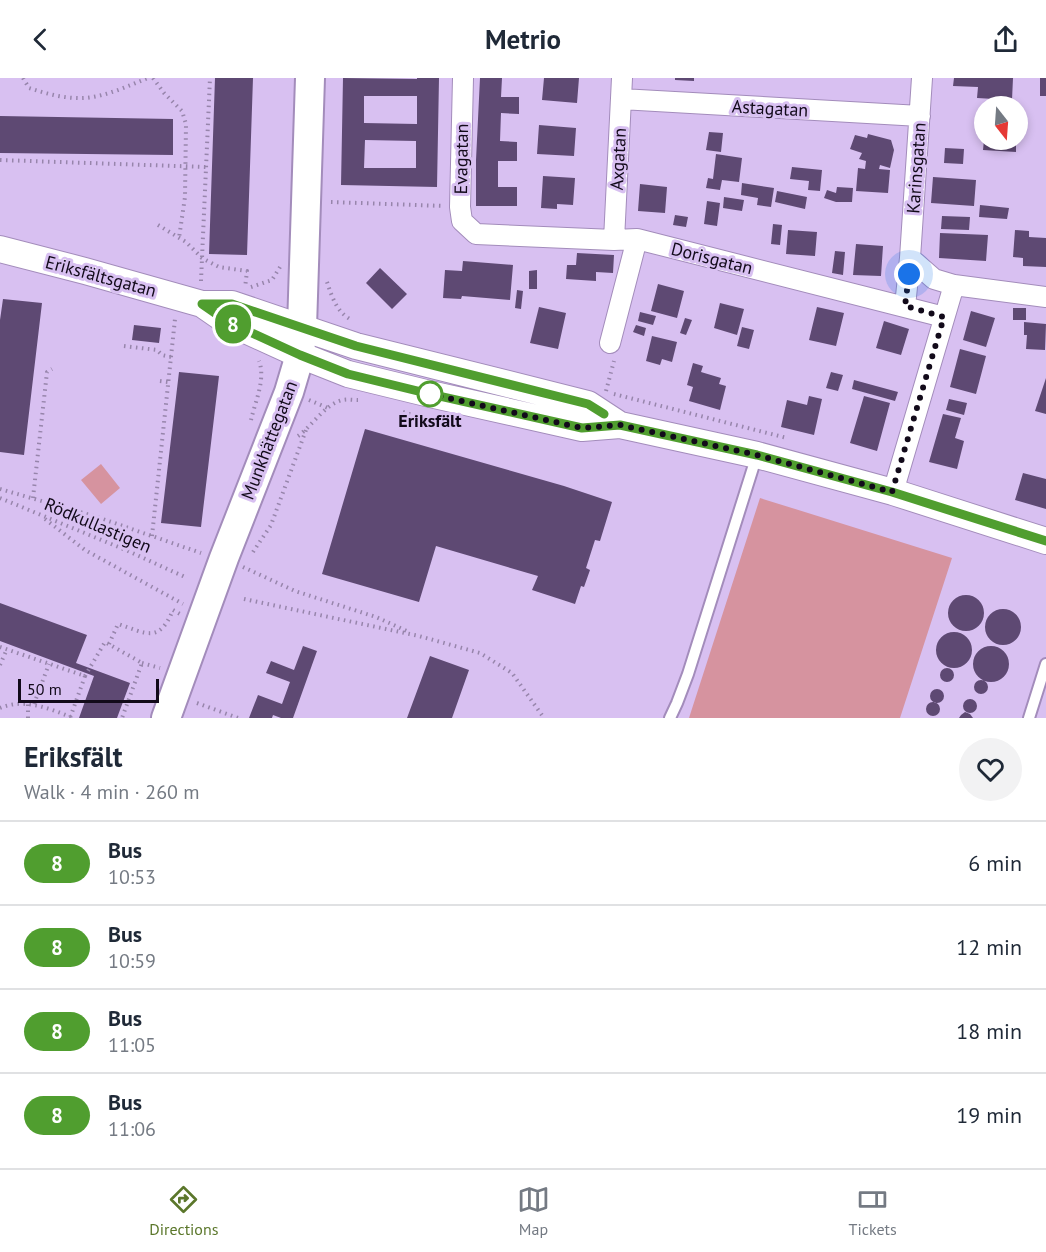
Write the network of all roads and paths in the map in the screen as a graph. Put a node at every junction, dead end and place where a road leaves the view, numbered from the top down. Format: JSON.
{"nodes":[{"id":1,"x":24,"y":78,"type":"edge"},
{"id":2,"x":148,"y":78,"type":"edge"},
{"id":3,"x":153,"y":78,"type":"edge"},
{"id":4,"x":210,"y":78,"type":"edge"},
{"id":5,"x":310,"y":78,"type":"edge"},
{"id":6,"x":463,"y":78,"type":"edge"},
{"id":7,"x":622,"y":78,"type":"edge"},
{"id":8,"x":922,"y":78,"type":"edge"},
{"id":9,"x":621,"y":99,"type":"junction"},
{"id":10,"x":920,"y":116,"type":"junction"},
{"id":11,"x":0,"y":160,"type":"edge"},
{"id":12,"x":186,"y":166,"type":"junction"},
{"id":13,"x":206,"y":167,"type":"junction"},
{"id":14,"x":329,"y":194,"type":"dead end"},
{"id":15,"x":460,"y":207,"type":"junction"},
{"id":16,"x":158,"y":225,"type":"dead end"},
{"id":17,"x":476,"y":234,"type":"joint"},
{"id":18,"x":179,"y":238,"type":"junction"},
{"id":19,"x":637,"y":239,"type":"junction"},
{"id":20,"x":614,"y":240,"type":"junction"},
{"id":21,"x":0,"y":249,"type":"edge"},
{"id":22,"x":202,"y":258,"type":"junction"},
{"id":23,"x":910,"y":258,"type":"junction"},
{"id":24,"x":281,"y":264,"type":"dead end"},
{"id":25,"x":327,"y":282,"type":"dead end"},
{"id":26,"x":954,"y":285,"type":"junction"},
{"id":27,"x":234,"y":289,"type":"dead end"},
{"id":28,"x":245,"y":289,"type":"junction"},
{"id":29,"x":1046,"y":297,"type":"edge"},
{"id":30,"x":196,"y":303,"type":"junction"},
{"id":31,"x":905,"y":306,"type":"junction"},
{"id":32,"x":944,"y":317,"type":"junction"},
{"id":33,"x":302,"y":327,"type":"junction"},
{"id":34,"x":610,"y":343,"type":"joint"},
{"id":35,"x":124,"y":346,"type":"dead end"},
{"id":36,"x":356,"y":346,"type":"junction"},
{"id":37,"x":300,"y":355,"type":"junction"},
{"id":38,"x":255,"y":356,"type":"dead end"},
{"id":39,"x":171,"y":357,"type":"junction"},
{"id":40,"x":52,"y":369,"type":"dead end"},
{"id":41,"x":348,"y":374,"type":"junction"},
{"id":42,"x":160,"y":381,"type":"dead end"},
{"id":43,"x":168,"y":382,"type":"junction"},
{"id":44,"x":606,"y":392,"type":"dead end"},
{"id":45,"x":343,"y":400,"type":"junction"},
{"id":46,"x":368,"y":402,"type":"dead end"},
{"id":47,"x":402,"y":411,"type":"dead end"},
{"id":48,"x":443,"y":421,"type":"dead end"},
{"id":49,"x":250,"y":423,"type":"dead end"},
{"id":50,"x":620,"y":425,"type":"junction"},
{"id":51,"x":757,"y":455,"type":"junction"},
{"id":52,"x":0,"y":489,"type":"edge"},
{"id":53,"x":892,"y":492,"type":"junction"},
{"id":54,"x":0,"y":498,"type":"edge"},
{"id":55,"x":33,"y":498,"type":"junction"},
{"id":56,"x":40,"y":514,"type":"junction"},
{"id":57,"x":152,"y":536,"type":"junction"},
{"id":58,"x":1046,"y":541,"type":"edge"},
{"id":59,"x":219,"y":561,"type":"junction"},
{"id":60,"x":185,"y":577,"type":"dead end"},
{"id":61,"x":244,"y":599,"type":"dead end"},
{"id":62,"x":180,"y":614,"type":"junction"},
{"id":63,"x":176,"y":625,"type":"dead end"},
{"id":64,"x":419,"y":636,"type":"junction"},
{"id":65,"x":109,"y":644,"type":"junction"},
{"id":66,"x":0,"y":646,"type":"edge"},
{"id":67,"x":7,"y":649,"type":"junction"},
{"id":68,"x":142,"y":663,"type":"junction"},
{"id":69,"x":49,"y":664,"type":"junction"},
{"id":70,"x":1046,"y":664,"type":"edge"},
{"id":71,"x":0,"y":665,"type":"edge"},
{"id":72,"x":85,"y":676,"type":"junction"},
{"id":73,"x":158,"y":676,"type":"dead end"},
{"id":74,"x":201,"y":693,"type":"dead end"},
{"id":75,"x":197,"y":703,"type":"junction"},
{"id":76,"x":28,"y":704,"type":"junction"},
{"id":77,"x":34,"y":704,"type":"junction"},
{"id":78,"x":0,"y":708,"type":"edge"},
{"id":79,"x":195,"y":711,"type":"dead end"},
{"id":80,"x":70,"y":717,"type":"edge"},
{"id":81,"x":28,"y":718,"type":"edge"},
{"id":82,"x":122,"y":718,"type":"edge"},
{"id":83,"x":166,"y":718,"type":"edge"},
{"id":84,"x":238,"y":718,"type":"edge"},
{"id":85,"x":544,"y":718,"type":"edge"},
{"id":86,"x":670,"y":718,"type":"edge"},
{"id":87,"x":1029,"y":718,"type":"edge"}],
"edges":[{"from":1,"to":2,"type":"path"},
{"from":3,"to":12,"type":"path"},
{"from":4,"to":13,"type":"path"},
{"from":5,"to":33,"type":"main road","name":"Munkhättegatan"},
{"from":6,"to":15,"type":"street","name":"Evagatan"},
{"from":7,"to":9,"type":"street","name":"Axgatan"},
{"from":8,"to":10,"type":"street","name":"Karinsgatan"},
{"from":9,"to":10,"type":"street","name":"Astagatan"},
{"from":9,"to":20,"type":"street","name":"Axgatan"},
{"from":10,"to":23,"type":"street","name":"Karinsgatan"},
{"from":11,"to":12,"type":"path"},
{"from":12,"to":13,"type":"path"},
{"from":12,"to":18,"type":"path"},
{"from":13,"to":22,"type":"path"},
{"from":14,"to":15,"type":"path"},
{"from":15,"to":17,"type":"street","name":"Evagatan"},
{"from":16,"to":18,"type":"path"},
{"from":17,"to":20,"type":"street","name":"Dorisgatan"},
{"from":18,"to":22,"type":"path"},
{"from":19,"to":20,"type":"street","name":"Dorisgatan"},
{"from":19,"to":31,"type":"street","name":"Dorisgatan"},
{"from":19,"to":34,"type":"street"},
{"from":21,"to":30,"type":"street","name":"Eriksfältsgatan"},
{"from":22,"to":28,"type":"path"},
{"from":22,"to":30,"type":"path"},
{"from":23,"to":26,"type":"street"},
{"from":23,"to":31,"type":"street","name":"Karinsgatan"},
{"from":24,"to":28,"type":"path"},
{"from":25,"to":36,"type":"path"},
{"from":26,"to":29,"type":"street"},
{"from":26,"to":32,"type":"street"},
{"from":27,"to":28,"type":"path"},
{"from":30,"to":33,"type":"street","name":"Eriksfältsgatan"},
{"from":30,"to":37,"type":"street","name":"Eriksfältsgatan"},
{"from":30,"to":39,"type":"path"},
{"from":31,"to":32,"type":"street","name":"Dorisgatan"},
{"from":32,"to":53,"type":"street"},
{"from":33,"to":36,"type":"street","name":"Eriksfältsgatan"},
{"from":33,"to":37,"type":"main road","name":"Munkhättegatan"},
{"from":34,"to":44,"type":"path"},
{"from":35,"to":39,"type":"path"},
{"from":36,"to":50,"type":"street","name":"Eriksfältsgatan"},
{"from":37,"to":41,"type":"street","name":"Eriksfältsgatan"},
{"from":37,"to":59,"type":"main road","name":"Munkhättegatan"},
{"from":38,"to":49,"type":"path"},
{"from":39,"to":43,"type":"path"},
{"from":40,"to":55,"type":"path"},
{"from":41,"to":45,"type":"path"},
{"from":41,"to":50,"type":"street","name":"Eriksfältsgatan"},
{"from":42,"to":43,"type":"path"},
{"from":43,"to":57,"type":"path"},
{"from":45,"to":46,"type":"path"},
{"from":45,"to":59,"type":"path"},
{"from":47,"to":48,"type":"path"},
{"from":50,"to":51,"type":"street","name":"Eriksfältsgatan"},
{"from":51,"to":53,"type":"street","name":"Eriksfältsgatan"},
{"from":51,"to":86,"type":"lane"},
{"from":52,"to":55,"type":"path"},
{"from":53,"to":58,"type":"street","name":"Eriksfältsgatan"},
{"from":54,"to":56,"type":"path","name":"Rödkullastigen"},
{"from":55,"to":57,"type":"path"},
{"from":56,"to":60,"type":"path","name":"Rödkullastigen"},
{"from":56,"to":62,"type":"path"},
{"from":57,"to":59,"type":"path"},
{"from":59,"to":64,"type":"path"},
{"from":59,"to":83,"type":"main road","name":"Munkhättegatan"},
{"from":61,"to":64,"type":"path"},
{"from":62,"to":63,"type":"path"},
{"from":62,"to":65,"type":"path"},
{"from":64,"to":85,"type":"path"},
{"from":65,"to":68,"type":"path"},
{"from":65,"to":72,"type":"path"},
{"from":66,"to":67,"type":"path"},
{"from":67,"to":69,"type":"path"},
{"from":67,"to":71,"type":"path"},
{"from":68,"to":73,"type":"path"},
{"from":68,"to":82,"type":"path"},
{"from":69,"to":72,"type":"path"},
{"from":69,"to":77,"type":"path"},
{"from":70,"to":87,"type":"lane"},
{"from":72,"to":80,"type":"path"},
{"from":74,"to":75,"type":"path"},
{"from":75,"to":79,"type":"path"},
{"from":75,"to":84,"type":"path"},
{"from":76,"to":77,"type":"path"},
{"from":76,"to":78,"type":"path"},
{"from":76,"to":81,"type":"path"},
{"from":77,"to":80,"type":"path"}]}
